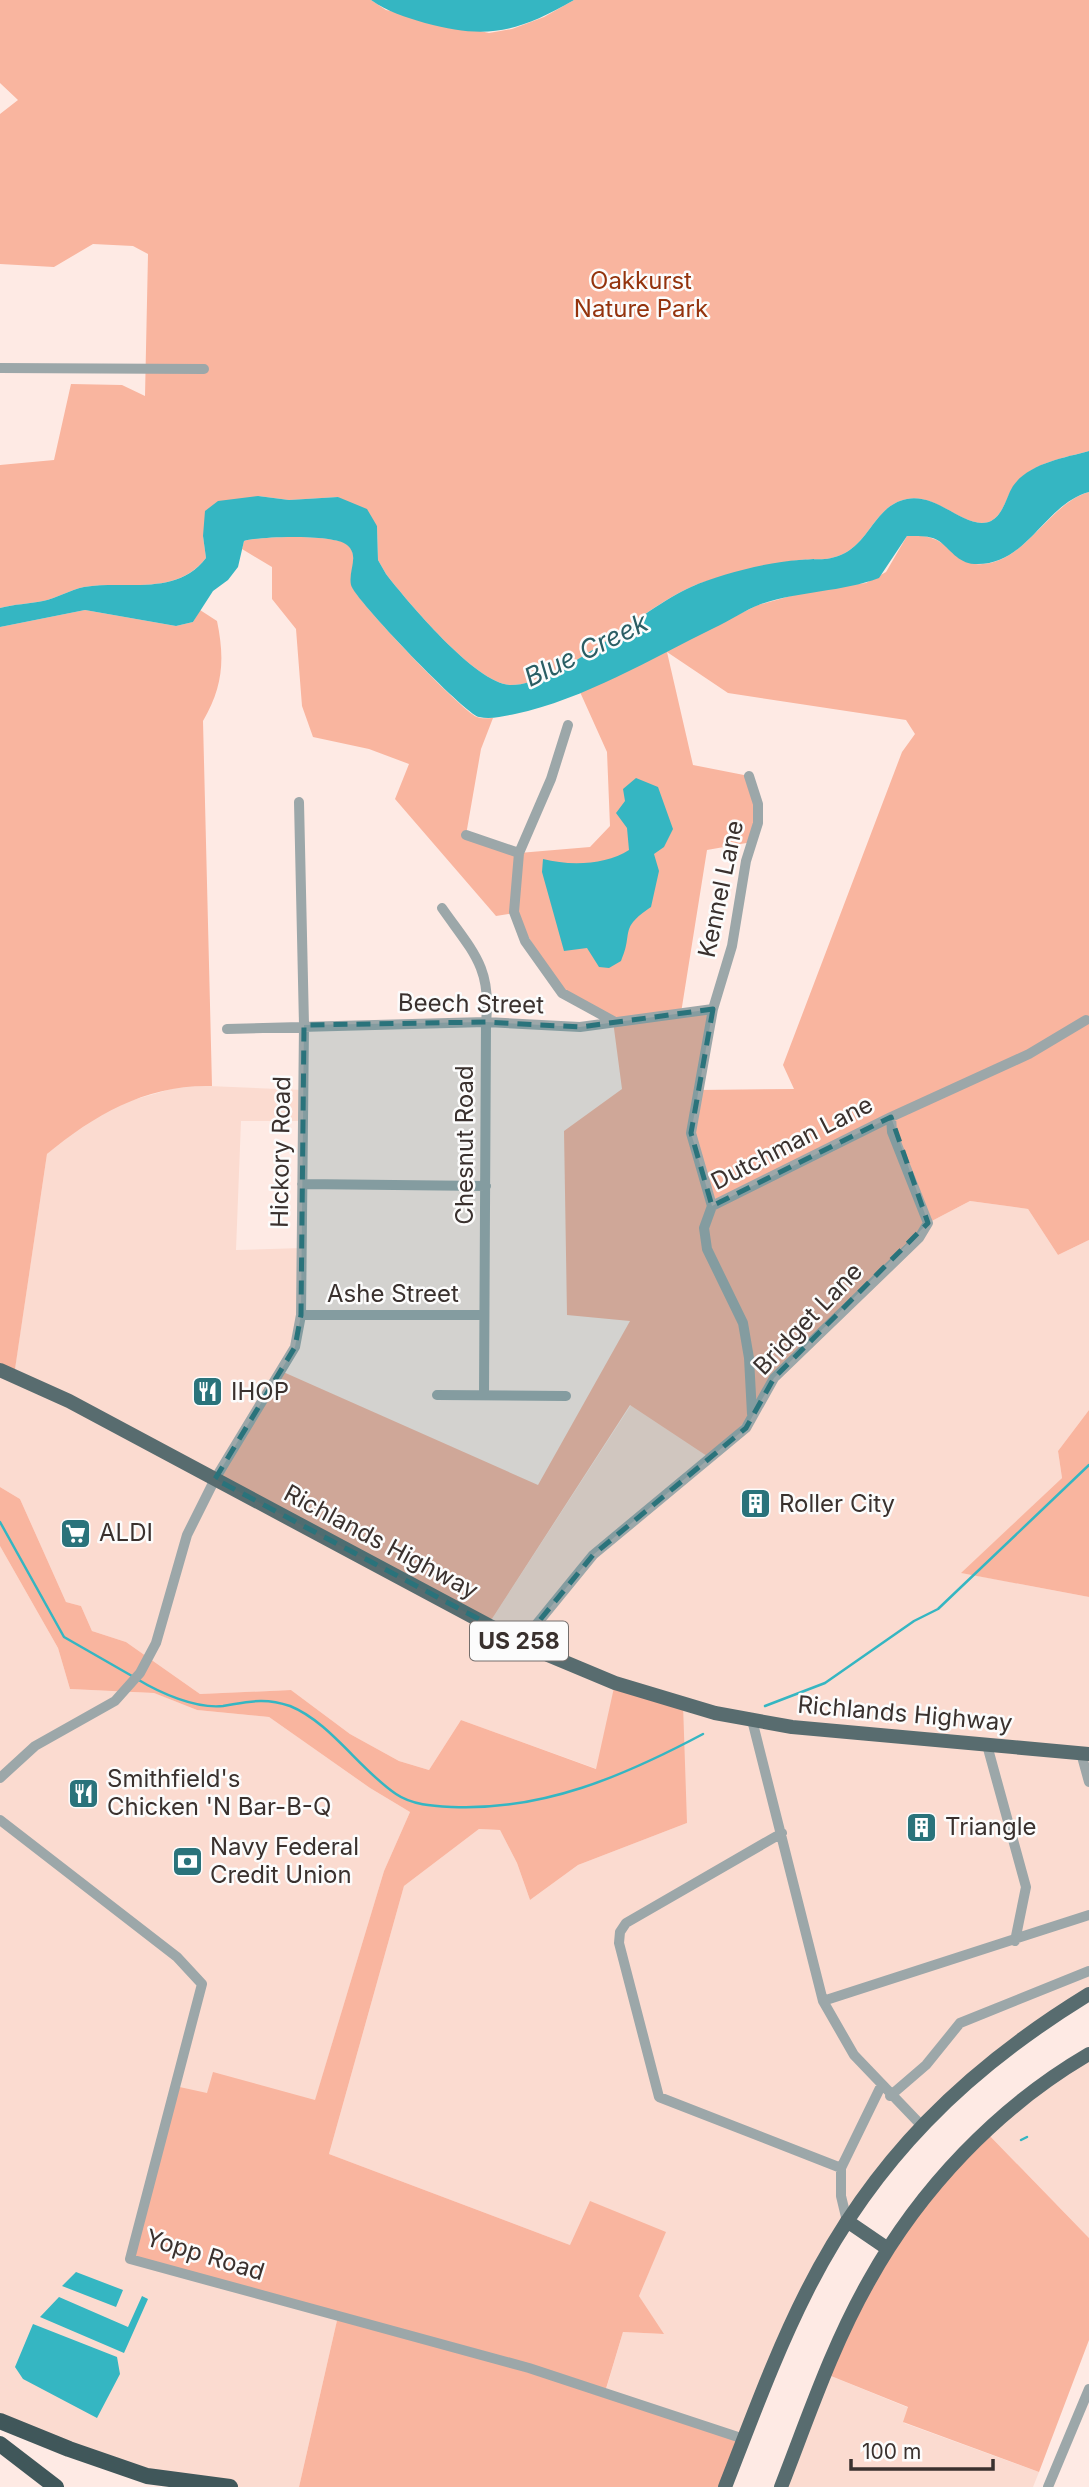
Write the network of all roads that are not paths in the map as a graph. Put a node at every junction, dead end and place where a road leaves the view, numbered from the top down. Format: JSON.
{"nodes":[{"id":1,"x":0,"y":368,"type":"edge"},
{"id":2,"x":204,"y":369,"type":"dead end"},
{"id":3,"x":568,"y":725,"type":"dead end"},
{"id":4,"x":749,"y":776,"type":"dead end"},
{"id":5,"x":299,"y":802,"type":"dead end"},
{"id":6,"x":466,"y":835,"type":"dead end"},
{"id":7,"x":519,"y":853,"type":"junction"},
{"id":8,"x":442,"y":908,"type":"dead end"},
{"id":9,"x":713,"y":1009,"type":"junction"},
{"id":10,"x":1086,"y":1020,"type":"dead end"},
{"id":11,"x":612,"y":1021,"type":"junction"},
{"id":12,"x":486,"y":1022,"type":"junction"},
{"id":13,"x":304,"y":1025,"type":"junction"},
{"id":14,"x":227,"y":1028,"type":"dead end"},
{"id":15,"x":891,"y":1117,"type":"junction"},
{"id":16,"x":302,"y":1184,"type":"junction"},
{"id":17,"x":486,"y":1186,"type":"junction"},
{"id":18,"x":712,"y":1206,"type":"junction"},
{"id":19,"x":301,"y":1315,"type":"junction"},
{"id":20,"x":484,"y":1315,"type":"junction"},
{"id":21,"x":0,"y":1370,"type":"edge"},
{"id":22,"x":437,"y":1395,"type":"dead end"},
{"id":23,"x":484,"y":1395,"type":"junction"},
{"id":24,"x":566,"y":1396,"type":"dead end"},
{"id":25,"x":752,"y":1414,"type":"junction"},
{"id":26,"x":215,"y":1479,"type":"junction"},
{"id":27,"x":522,"y":1642,"type":"junction"},
{"id":28,"x":752,"y":1720,"type":"junction"},
{"id":29,"x":987,"y":1745,"type":"junction"},
{"id":30,"x":1085,"y":1754,"type":"edge"},
{"id":31,"x":0,"y":1778,"type":"edge"},
{"id":32,"x":1089,"y":1782,"type":"edge"},
{"id":33,"x":0,"y":1820,"type":"edge"},
{"id":34,"x":782,"y":1833,"type":"junction"},
{"id":35,"x":1089,"y":1915,"type":"edge"},
{"id":36,"x":1015,"y":1941,"type":"junction"},
{"id":37,"x":1089,"y":1971,"type":"edge"},
{"id":38,"x":1089,"y":1994,"type":"edge"},
{"id":39,"x":823,"y":2001,"type":"junction"},
{"id":40,"x":1088,"y":2054,"type":"edge"},
{"id":41,"x":881,"y":2086,"type":"junction"},
{"id":42,"x":890,"y":2096,"type":"junction"},
{"id":43,"x":921,"y":2125,"type":"junction"},
{"id":44,"x":841,"y":2168,"type":"junction"},
{"id":45,"x":847,"y":2221,"type":"junction"},
{"id":46,"x":888,"y":2249,"type":"junction"},
{"id":47,"x":1089,"y":2389,"type":"edge"},
{"id":48,"x":0,"y":2421,"type":"edge"},
{"id":49,"x":744,"y":2439,"type":"junction"},
{"id":50,"x":0,"y":2444,"type":"edge"},
{"id":51,"x":56,"y":2487,"type":"edge"},
{"id":52,"x":230,"y":2487,"type":"edge"},
{"id":53,"x":725,"y":2487,"type":"edge"},
{"id":54,"x":781,"y":2487,"type":"edge"},
{"id":55,"x":1048,"y":2487,"type":"edge"}],
"edges":[{"from":1,"to":2,"type":"street"},
{"from":3,"to":7,"type":"street"},
{"from":4,"to":9,"type":"street","name":"Kennel Lane"},
{"from":5,"to":13,"type":"street","name":"Hickory Road"},
{"from":6,"to":7,"type":"street"},
{"from":7,"to":11,"type":"street"},
{"from":8,"to":12,"type":"street","name":"Chesnut Road"},
{"from":9,"to":11,"type":"street","name":"Beech Street"},
{"from":9,"to":18,"type":"street","name":"Kennel Lane"},
{"from":10,"to":15,"type":"street","name":"Dutchman Lane"},
{"from":11,"to":12,"type":"street","name":"Beech Street"},
{"from":12,"to":13,"type":"street","name":"Beech Street"},
{"from":12,"to":17,"type":"street","name":"Chesnut Road"},
{"from":13,"to":14,"type":"street","name":"Beech Street"},
{"from":13,"to":16,"type":"street","name":"Hickory Road"},
{"from":15,"to":18,"type":"street","name":"Dutchman Lane"},
{"from":15,"to":25,"type":"street","name":"Bridget Lane"},
{"from":16,"to":17,"type":"street"},
{"from":16,"to":19,"type":"street","name":"Hickory Road"},
{"from":17,"to":20,"type":"street","name":"Chesnut Road"},
{"from":18,"to":25,"type":"street","name":"Dutchman Lane"},
{"from":19,"to":20,"type":"street","name":"Ashe Street"},
{"from":19,"to":26,"type":"street","name":"Hickory Road"},
{"from":20,"to":23,"type":"street","name":"Chesnut Road"},
{"from":21,"to":26,"type":"main road","name":"Richlands Highway","number":"US 258"},
{"from":22,"to":23,"type":"street"},
{"from":23,"to":24,"type":"street"},
{"from":25,"to":27,"type":"street","name":"Bridget Lane"},
{"from":26,"to":27,"type":"main road","name":"Richlands Highway","number":"US 258"},
{"from":26,"to":31,"type":"street","name":"Hickory Road"},
{"from":27,"to":28,"type":"main road","name":"Richlands Highway","number":"US 258"},
{"from":28,"to":29,"type":"main road","name":"Richlands Highway","number":"US 258"},
{"from":28,"to":34,"type":"street"},
{"from":29,"to":30,"type":"main road","name":"Richlands Highway","number":"US 258"},
{"from":29,"to":36,"type":"street"},
{"from":30,"to":32,"type":"street"},
{"from":33,"to":49,"type":"street","name":"Yopp Road"},
{"from":34,"to":39,"type":"street"},
{"from":34,"to":44,"type":"street"},
{"from":35,"to":36,"type":"street"},
{"from":36,"to":39,"type":"street"},
{"from":37,"to":42,"type":"street"},
{"from":38,"to":43,"type":"main road"},
{"from":39,"to":41,"type":"street"},
{"from":40,"to":46,"type":"main road"},
{"from":41,"to":42,"type":"street"},
{"from":41,"to":44,"type":"street"},
{"from":42,"to":43,"type":"street"},
{"from":43,"to":45,"type":"main road"},
{"from":44,"to":45,"type":"street"},
{"from":45,"to":46,"type":"main road"},
{"from":45,"to":49,"type":"main road"},
{"from":46,"to":54,"type":"main road"},
{"from":47,"to":55,"type":"street"},
{"from":48,"to":52,"type":"highway"},
{"from":49,"to":53,"type":"main road"},
{"from":50,"to":51,"type":"highway"}]}
